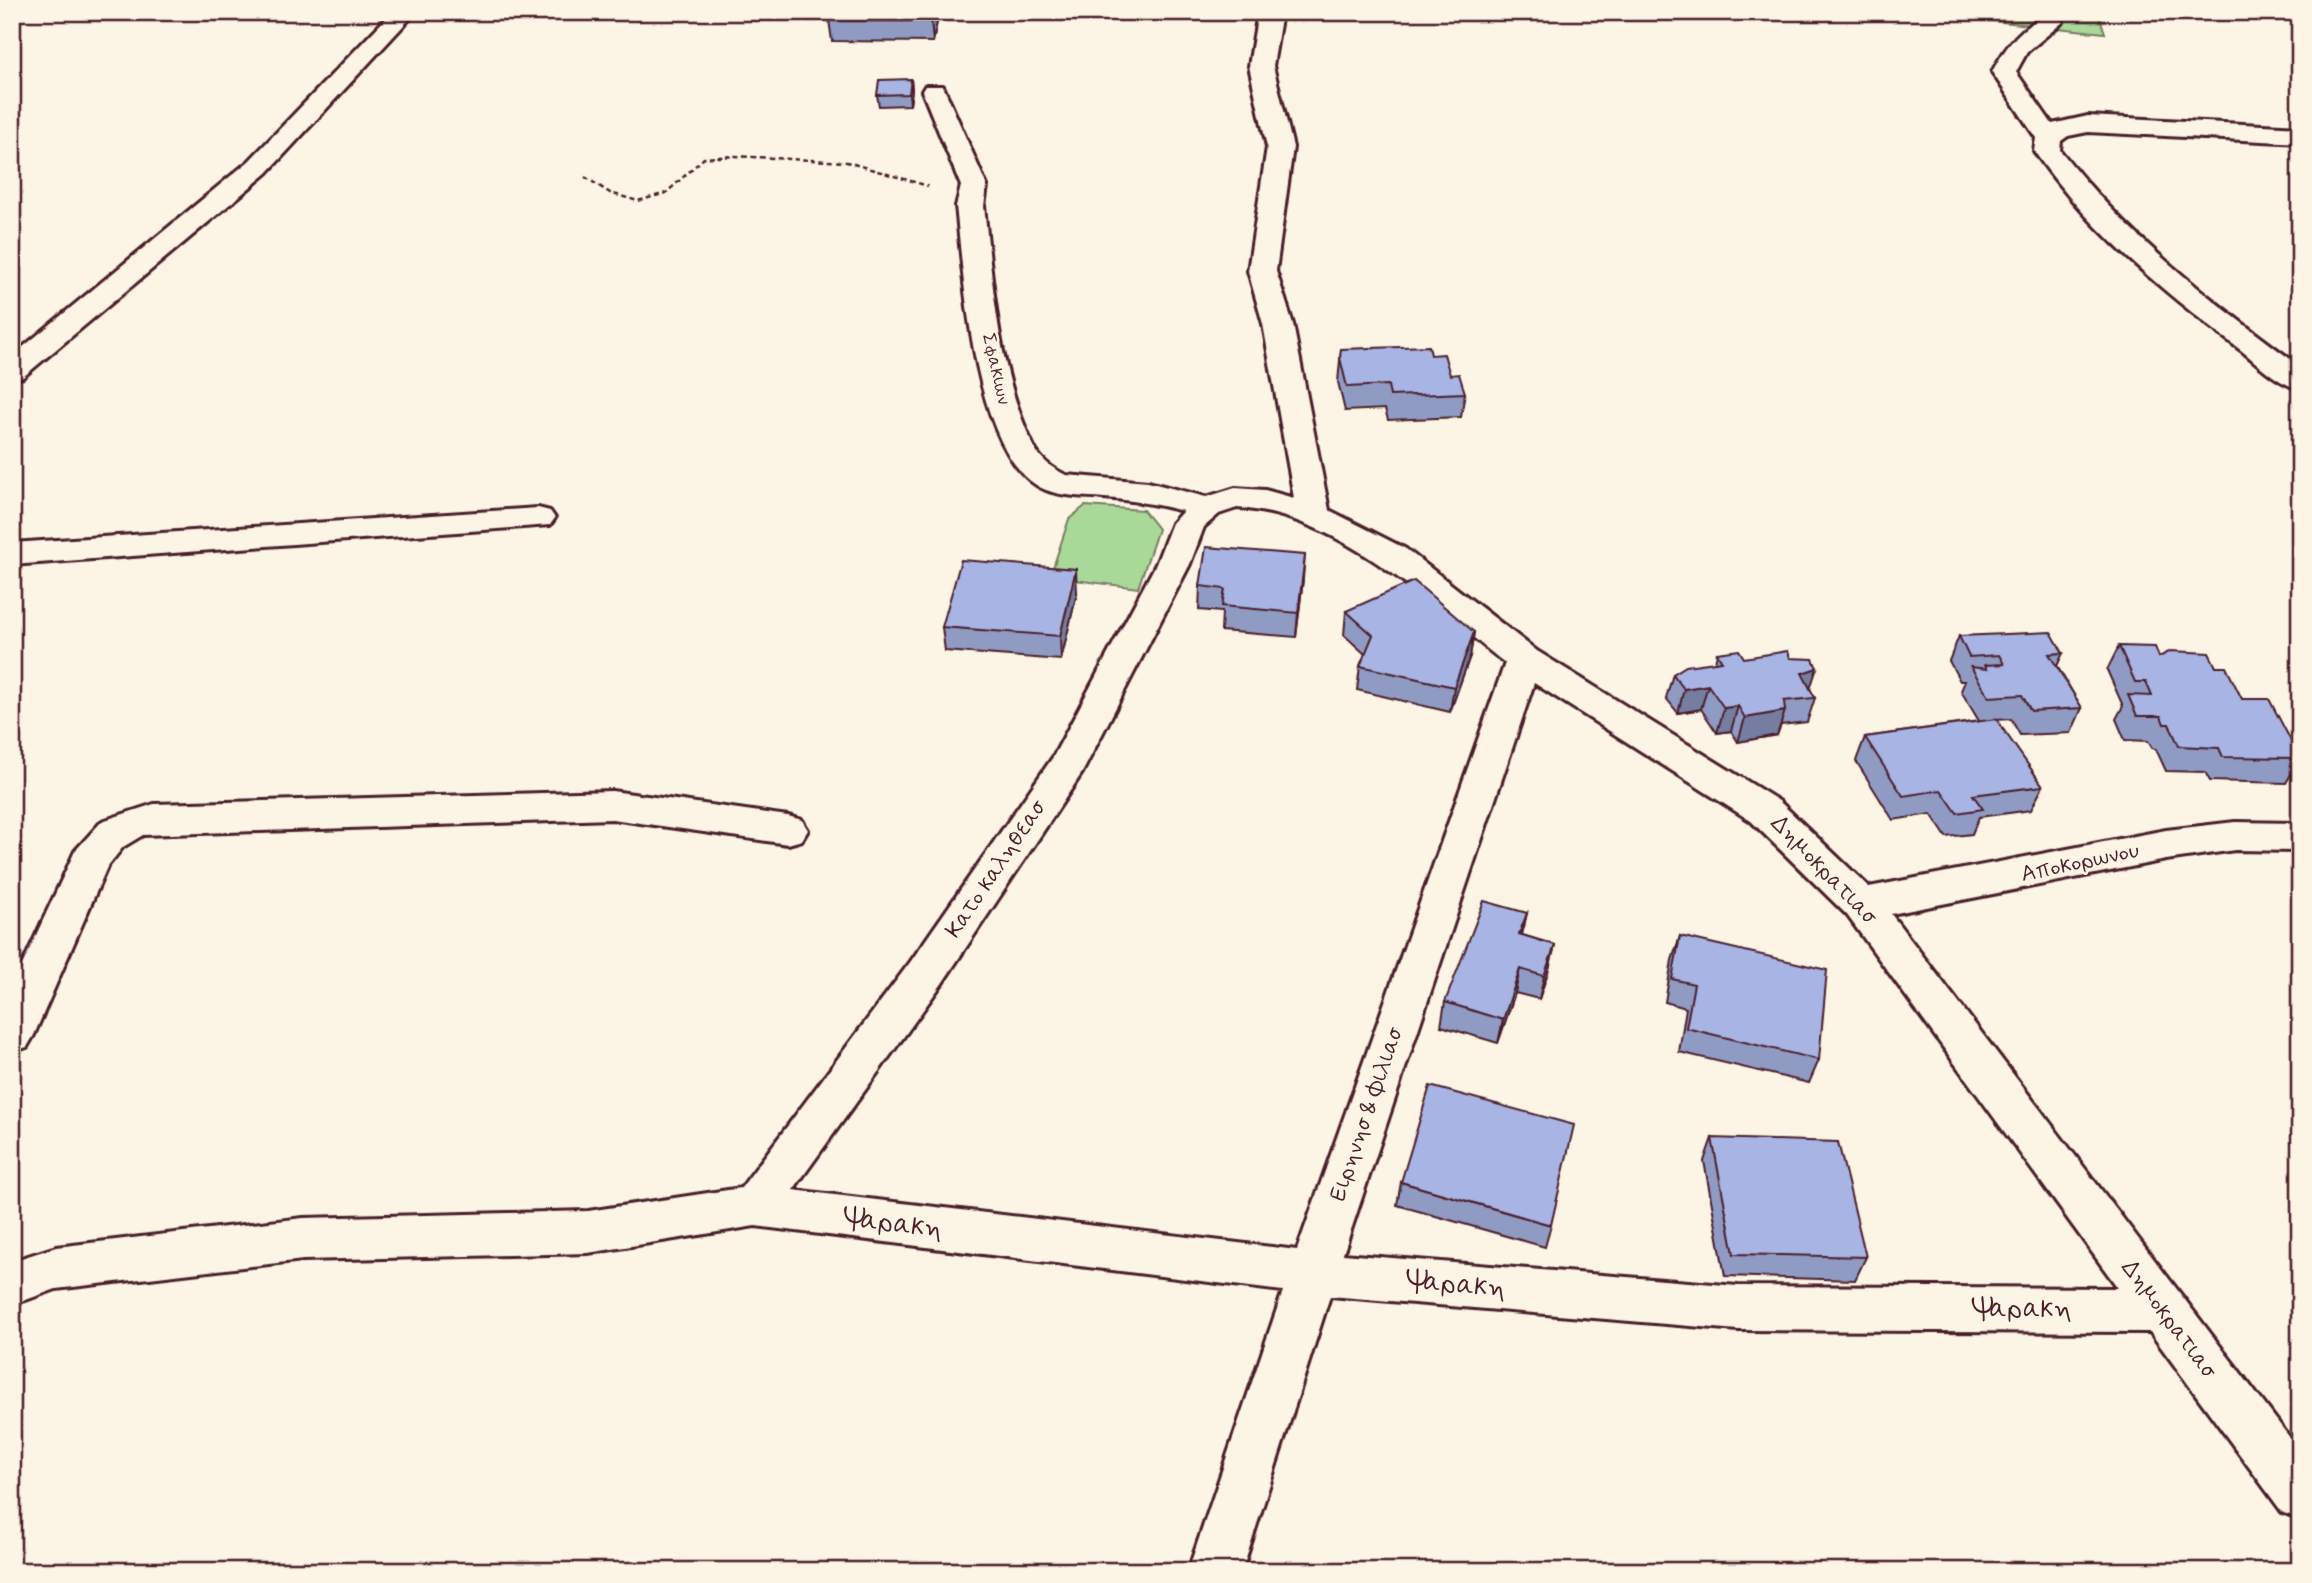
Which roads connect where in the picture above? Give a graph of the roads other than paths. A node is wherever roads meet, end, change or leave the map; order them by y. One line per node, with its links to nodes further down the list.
1 (405, 12): 7 (street)
2 (1270, 12): 10 (street)
3 (2051, 22): 6 (street)
4 (934, 92): 9 (street, Σφακιων)
5 (2300, 135): 6 (street)
6 (2049, 138): 8 (street)
7 (12, 371)
8 (2300, 380)
9 (1204, 510): 10 (street, Δημοκρατιασ); 18 (street, Κατο καληθεασ)
10 (1312, 515): 13 (street, Δημοκρατιασ)
11 (538, 518): 12 (street)
12 (12, 554)
13 (1524, 660): 16 (street, Δημοκρατιασ); 19 (street, Ειρηνησ & Φιλιασ)
14 (788, 830): 17 (street)
15 (2300, 837): 16 (street, Αποκορωνου)
16 (1861, 904): 21 (street, Δημοκρατιασ)
17 (12, 1034)
18 (755, 1206): 19 (street, Ψαρακη); 20 (street, Ψαρακη)
19 (1313, 1273): 21 (street, Ψαρακη); 23 (street, Ειρηνησ & Φιλιασ)
20 (12, 1283)
21 (2161, 1310): 22 (street, Δημοκρατιασ)
22 (2300, 1494)
23 (1214, 1571)

